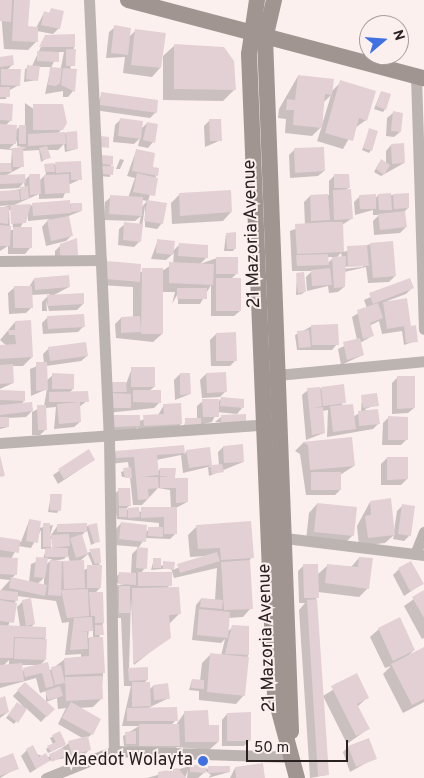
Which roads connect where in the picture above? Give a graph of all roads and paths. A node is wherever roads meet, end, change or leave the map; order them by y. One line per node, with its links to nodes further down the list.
1 (89, 0): 8 (street)
2 (128, 0): 5 (main road)
3 (257, 0): 5 (main road, 21 Mazoria Avenue)
4 (274, 0): 6 (main road, 21 Mazoria Avenue)
5 (249, 34): 6 (main road); 13 (main road, 21 Mazoria Avenue)
6 (265, 38): 7 (main road); 12 (main road, 21 Mazoria Avenue)
7 (420, 77): 10 (street)
8 (101, 260): 9 (street); 14 (street)
9 (0, 261)
10 (424, 329)
11 (424, 361): 12 (street)
12 (277, 375): 13 (main road, 21 Mazoria Avenue)
13 (271, 424): 14 (street); 17 (main road, 21 Mazoria Avenue); 20 (main road, 21 Mazoria Avenue)
14 (109, 438): 15 (street); 19 (street)
15 (0, 443)
16 (424, 532): 18 (street)
17 (285, 538): 18 (street); 20 (main road, 21 Mazoria Avenue)
18 (420, 554)
19 (114, 751): 20 (street); 21 (street)
20 (292, 757): 22 (main road)
21 (46, 778)
22 (297, 778)

